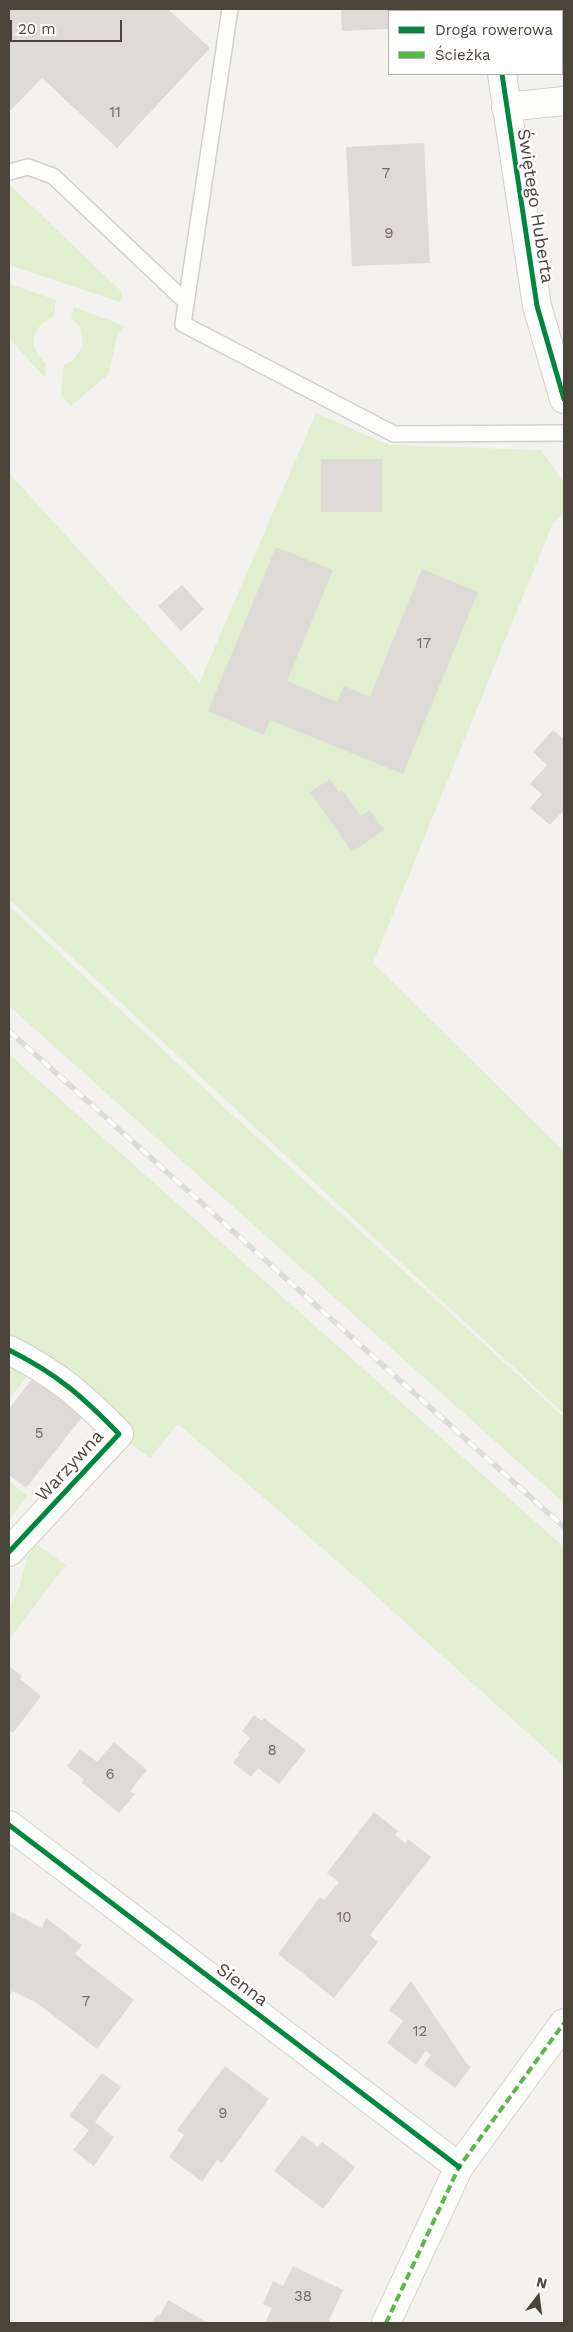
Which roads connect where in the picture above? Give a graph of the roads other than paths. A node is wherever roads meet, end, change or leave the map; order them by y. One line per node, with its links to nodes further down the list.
1 (230, 9): 6 (lane)
2 (502, 75): 4 (street, Świętego Huberta)
3 (564, 101): 4 (street)
4 (506, 107): 7 (street, Świętego Huberta)
5 (9, 172): 6 (lane)
6 (186, 302): 8 (lane)
7 (564, 399)
8 (564, 433)
9 (9, 1350): 10 (street, Warzywna)
10 (9, 1552)
11 (9, 1825): 13 (street, Sienna)
12 (564, 2023): 13 (street)
13 (458, 2167): 14 (street)
14 (386, 2323)

